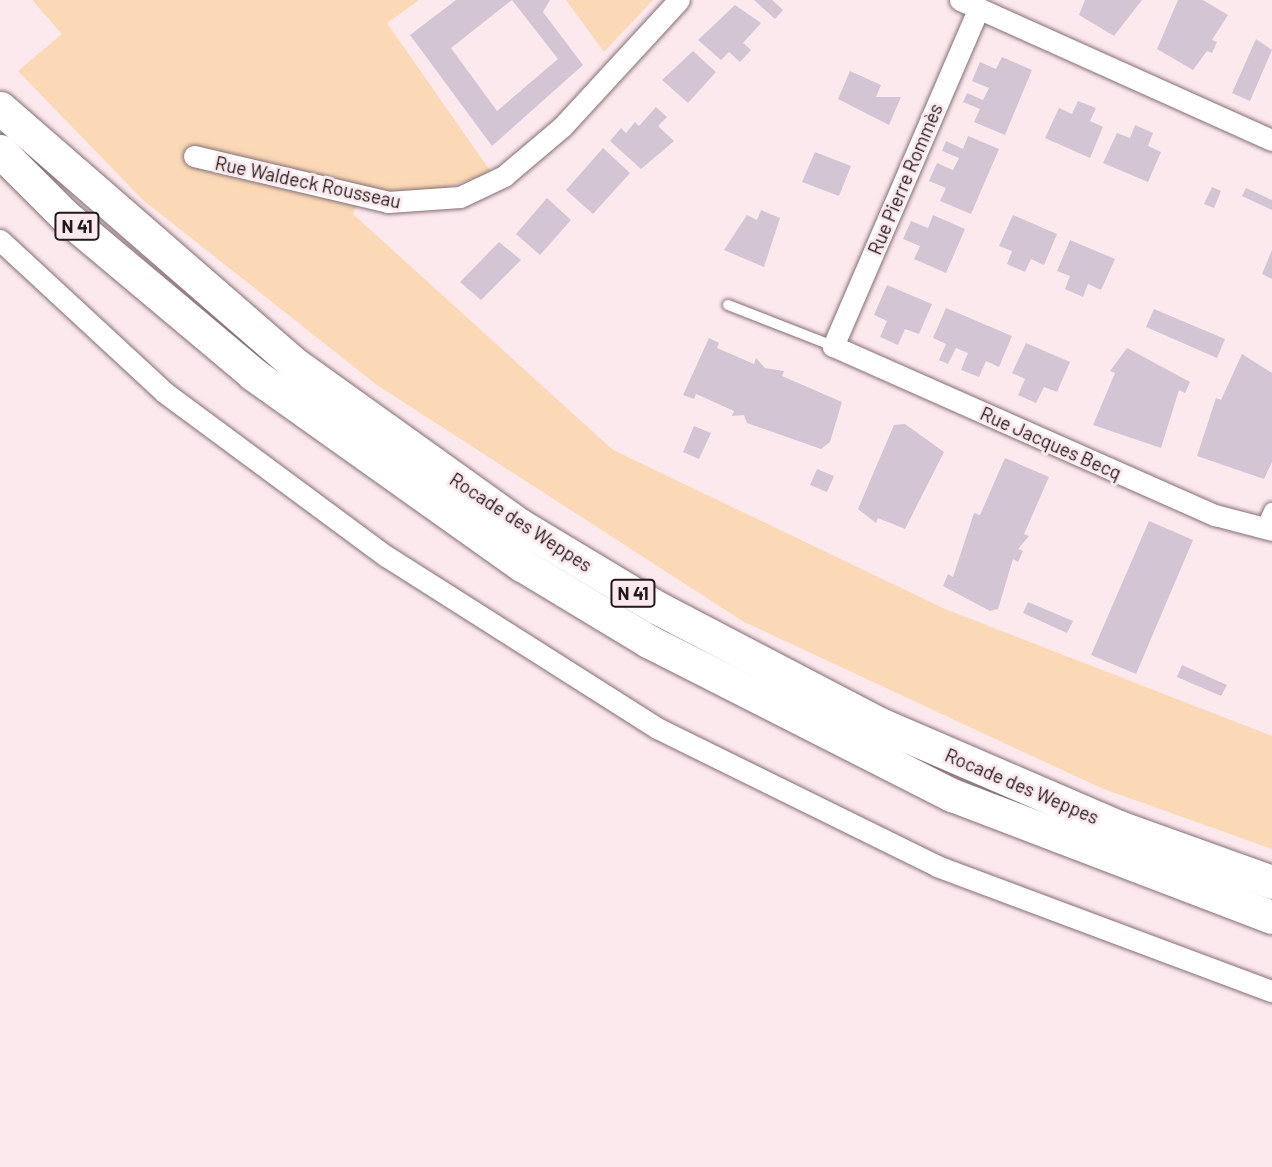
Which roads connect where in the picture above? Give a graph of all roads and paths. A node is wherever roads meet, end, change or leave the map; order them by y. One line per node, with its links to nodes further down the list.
1 (679, 0): 6 (street, Rue Waldeck Rousseau)
2 (968, 6): 4 (street, Rue Pierre Rommès); 9 (street, Rue Pierre Rommès)
3 (0, 108): 11 (highway, Rocade des Weppes / N 41)
4 (1272, 140)
5 (0, 151): 12 (highway, Rocade des Weppes / N 41)
6 (194, 156)
7 (0, 240): 13 (street)
8 (728, 305): 9 (lane)
9 (833, 346): 10 (street, Rue Jacques Becq)
10 (1269, 523)
11 (1272, 882)
12 (1272, 917)
13 (1272, 991)

